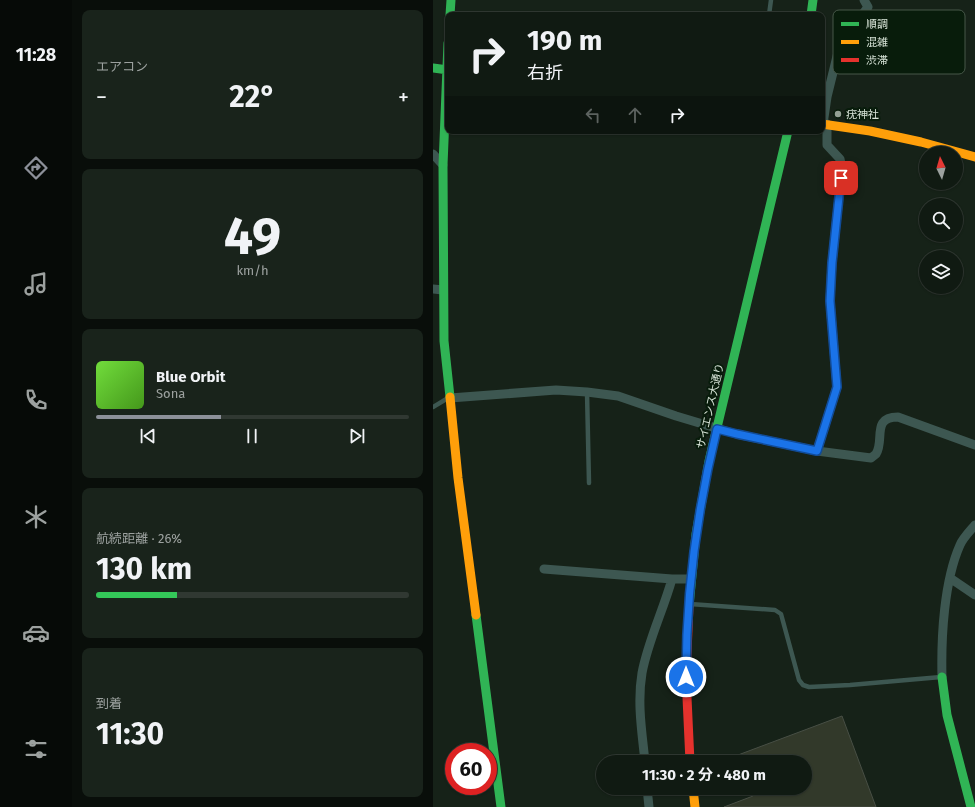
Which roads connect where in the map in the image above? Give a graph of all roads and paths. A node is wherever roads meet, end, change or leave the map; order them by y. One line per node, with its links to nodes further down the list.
1 (451, 0): 6 (street)
2 (771, 0): 7 (lane)
3 (813, 0): 8 (street)
4 (864, 0): 5 (street)
5 (866, 10)
6 (450, 12)
7 (769, 12)
8 (811, 12)
9 (433, 68): 10 (street)
10 (445, 69)
11 (833, 74): 12 (street)
12 (825, 115)
13 (445, 117): 19 (street)
14 (825, 124): 18 (street)
15 (825, 131): 27 (street)
16 (786, 134): 25 (street, サイエンス大通り)
17 (433, 154): 19 (street)
18 (975, 157)
19 (443, 165): 21 (street)
20 (433, 290): 21 (street)
21 (443, 290): 23 (street)
22 (587, 392): 23 (street); 25 (street); 28 (lane)
23 (450, 398): 24 (lane); 41 (street)
24 (433, 407)
25 (717, 429): 27 (street); 33 (street, サイエンス大通り)
26 (975, 445): 27 (street)
27 (817, 451)
28 (589, 483)
29 (975, 525): 31 (street)
30 (544, 569): 32 (street)
31 (950, 578): 34 (street); 36 (street)
32 (672, 579): 33 (street); 37 (street)
33 (690, 579): 35 (street, サイエンス大通り)
34 (975, 596)
35 (688, 604): 36 (lane); 38 (street, サイエンス大通り)
36 (942, 677): 44 (street)
37 (644, 755)
38 (690, 755)
39 (648, 795): 42 (street)
40 (694, 795): 43 (street)
41 (501, 807)
42 (649, 807)
43 (695, 807)
44 (971, 807)

